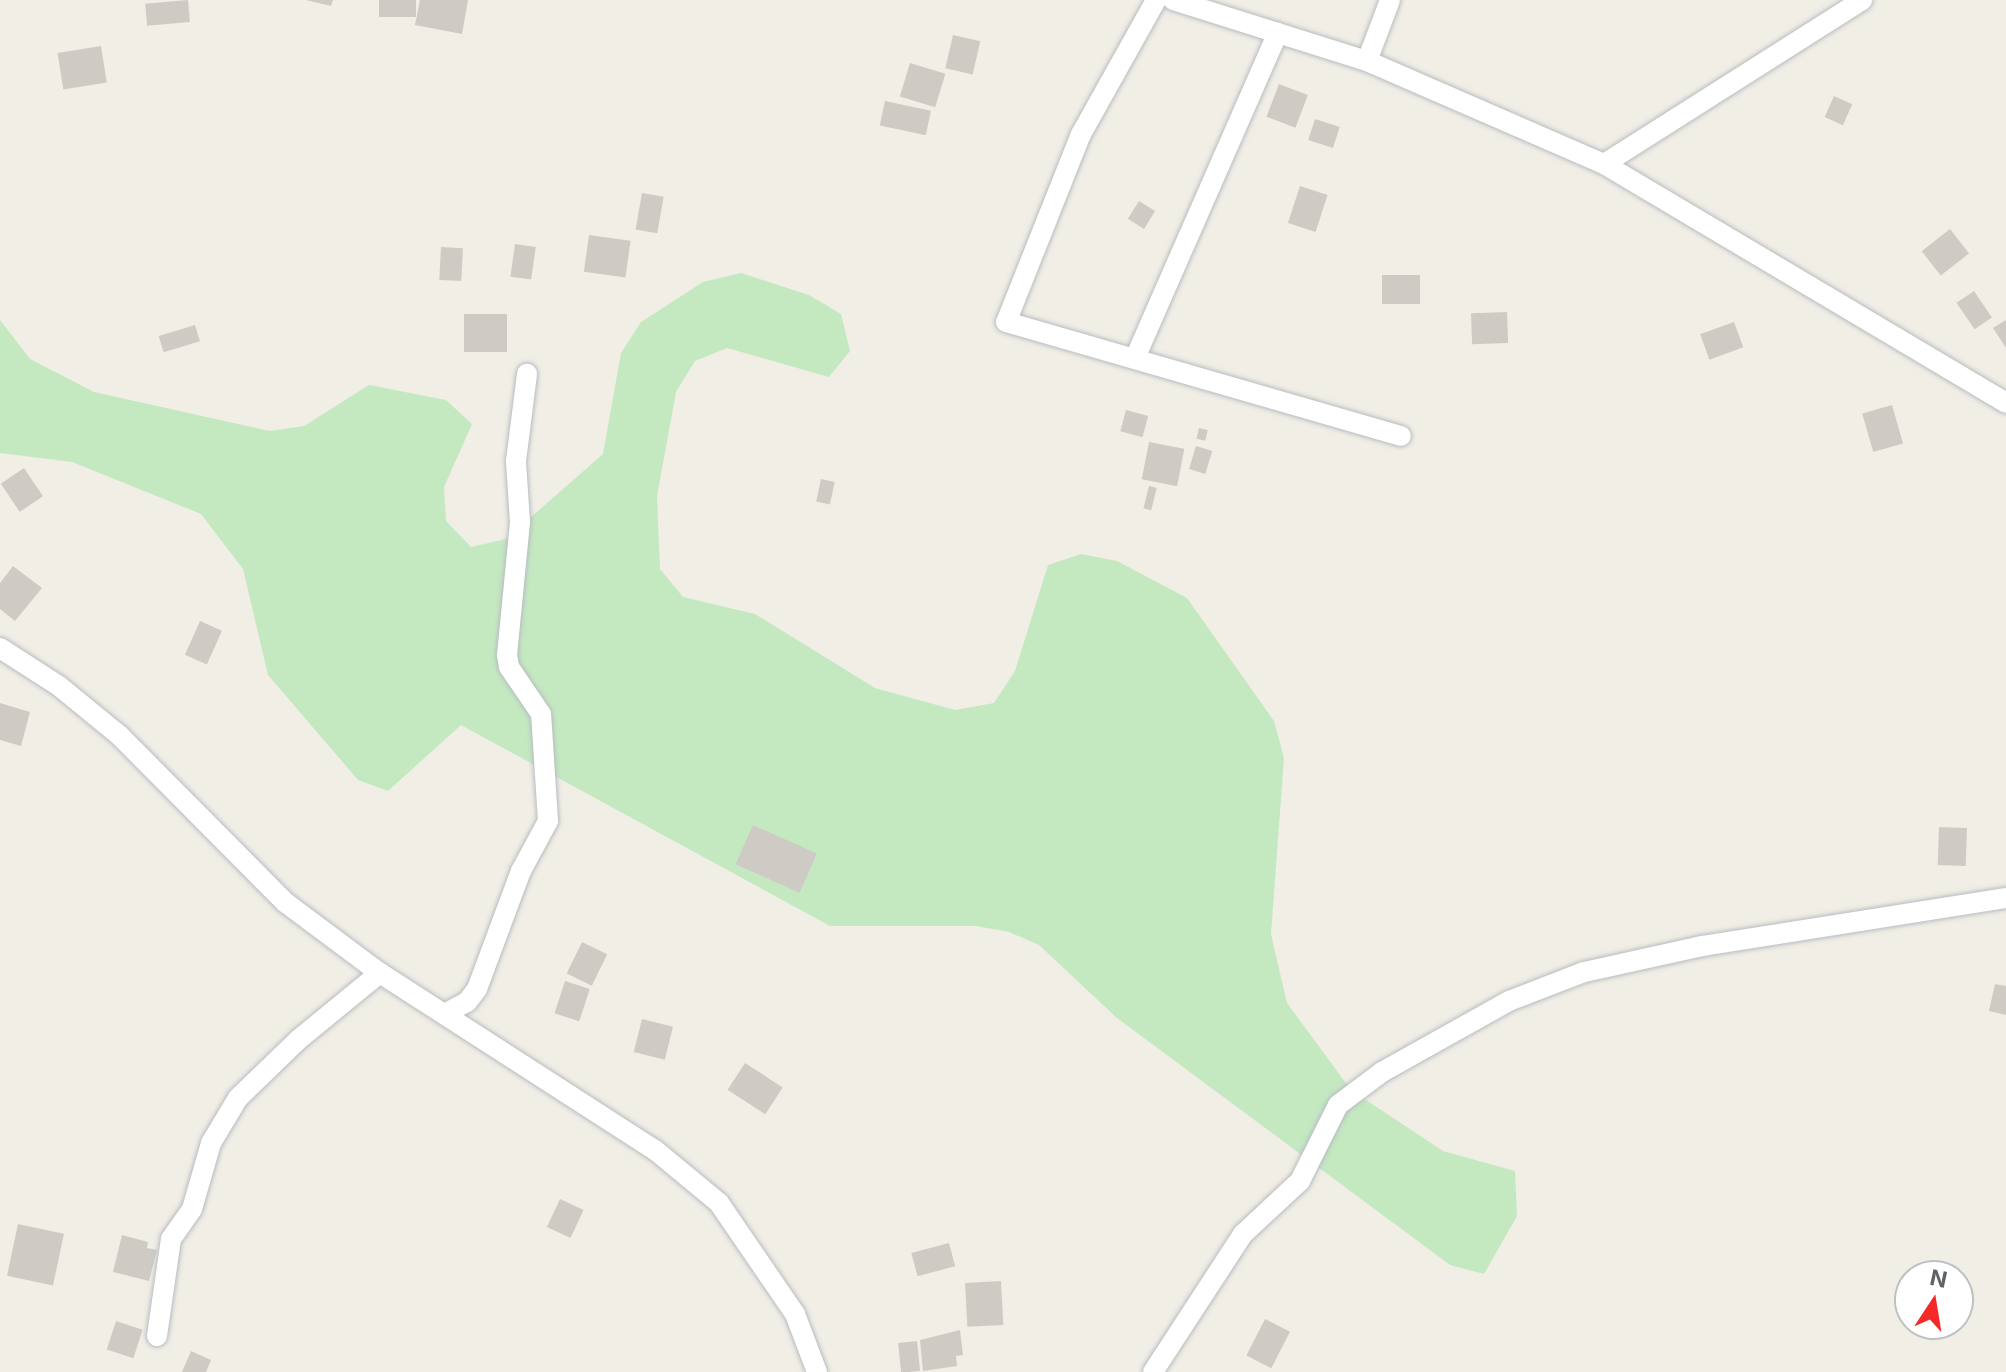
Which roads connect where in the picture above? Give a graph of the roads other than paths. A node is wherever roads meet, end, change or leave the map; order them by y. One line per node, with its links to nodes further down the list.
1 (1156, 0): 8 (street)
2 (1173, 0): 5 (street)
3 (1390, 0): 6 (street)
4 (1862, 0): 7 (street)
5 (1278, 33): 6 (street); 8 (street)
6 (1367, 61): 7 (street)
7 (1604, 164): 10 (street)
8 (1135, 358): 11 (street)
9 (527, 374): 15 (street)
10 (2006, 403)
11 (1401, 436)
12 (0, 648): 14 (street)
13 (2006, 898): 18 (street)
14 (380, 973): 15 (street); 16 (street)
15 (448, 1012): 17 (street)
16 (157, 1336)
17 (817, 1372)
18 (1153, 1372)

